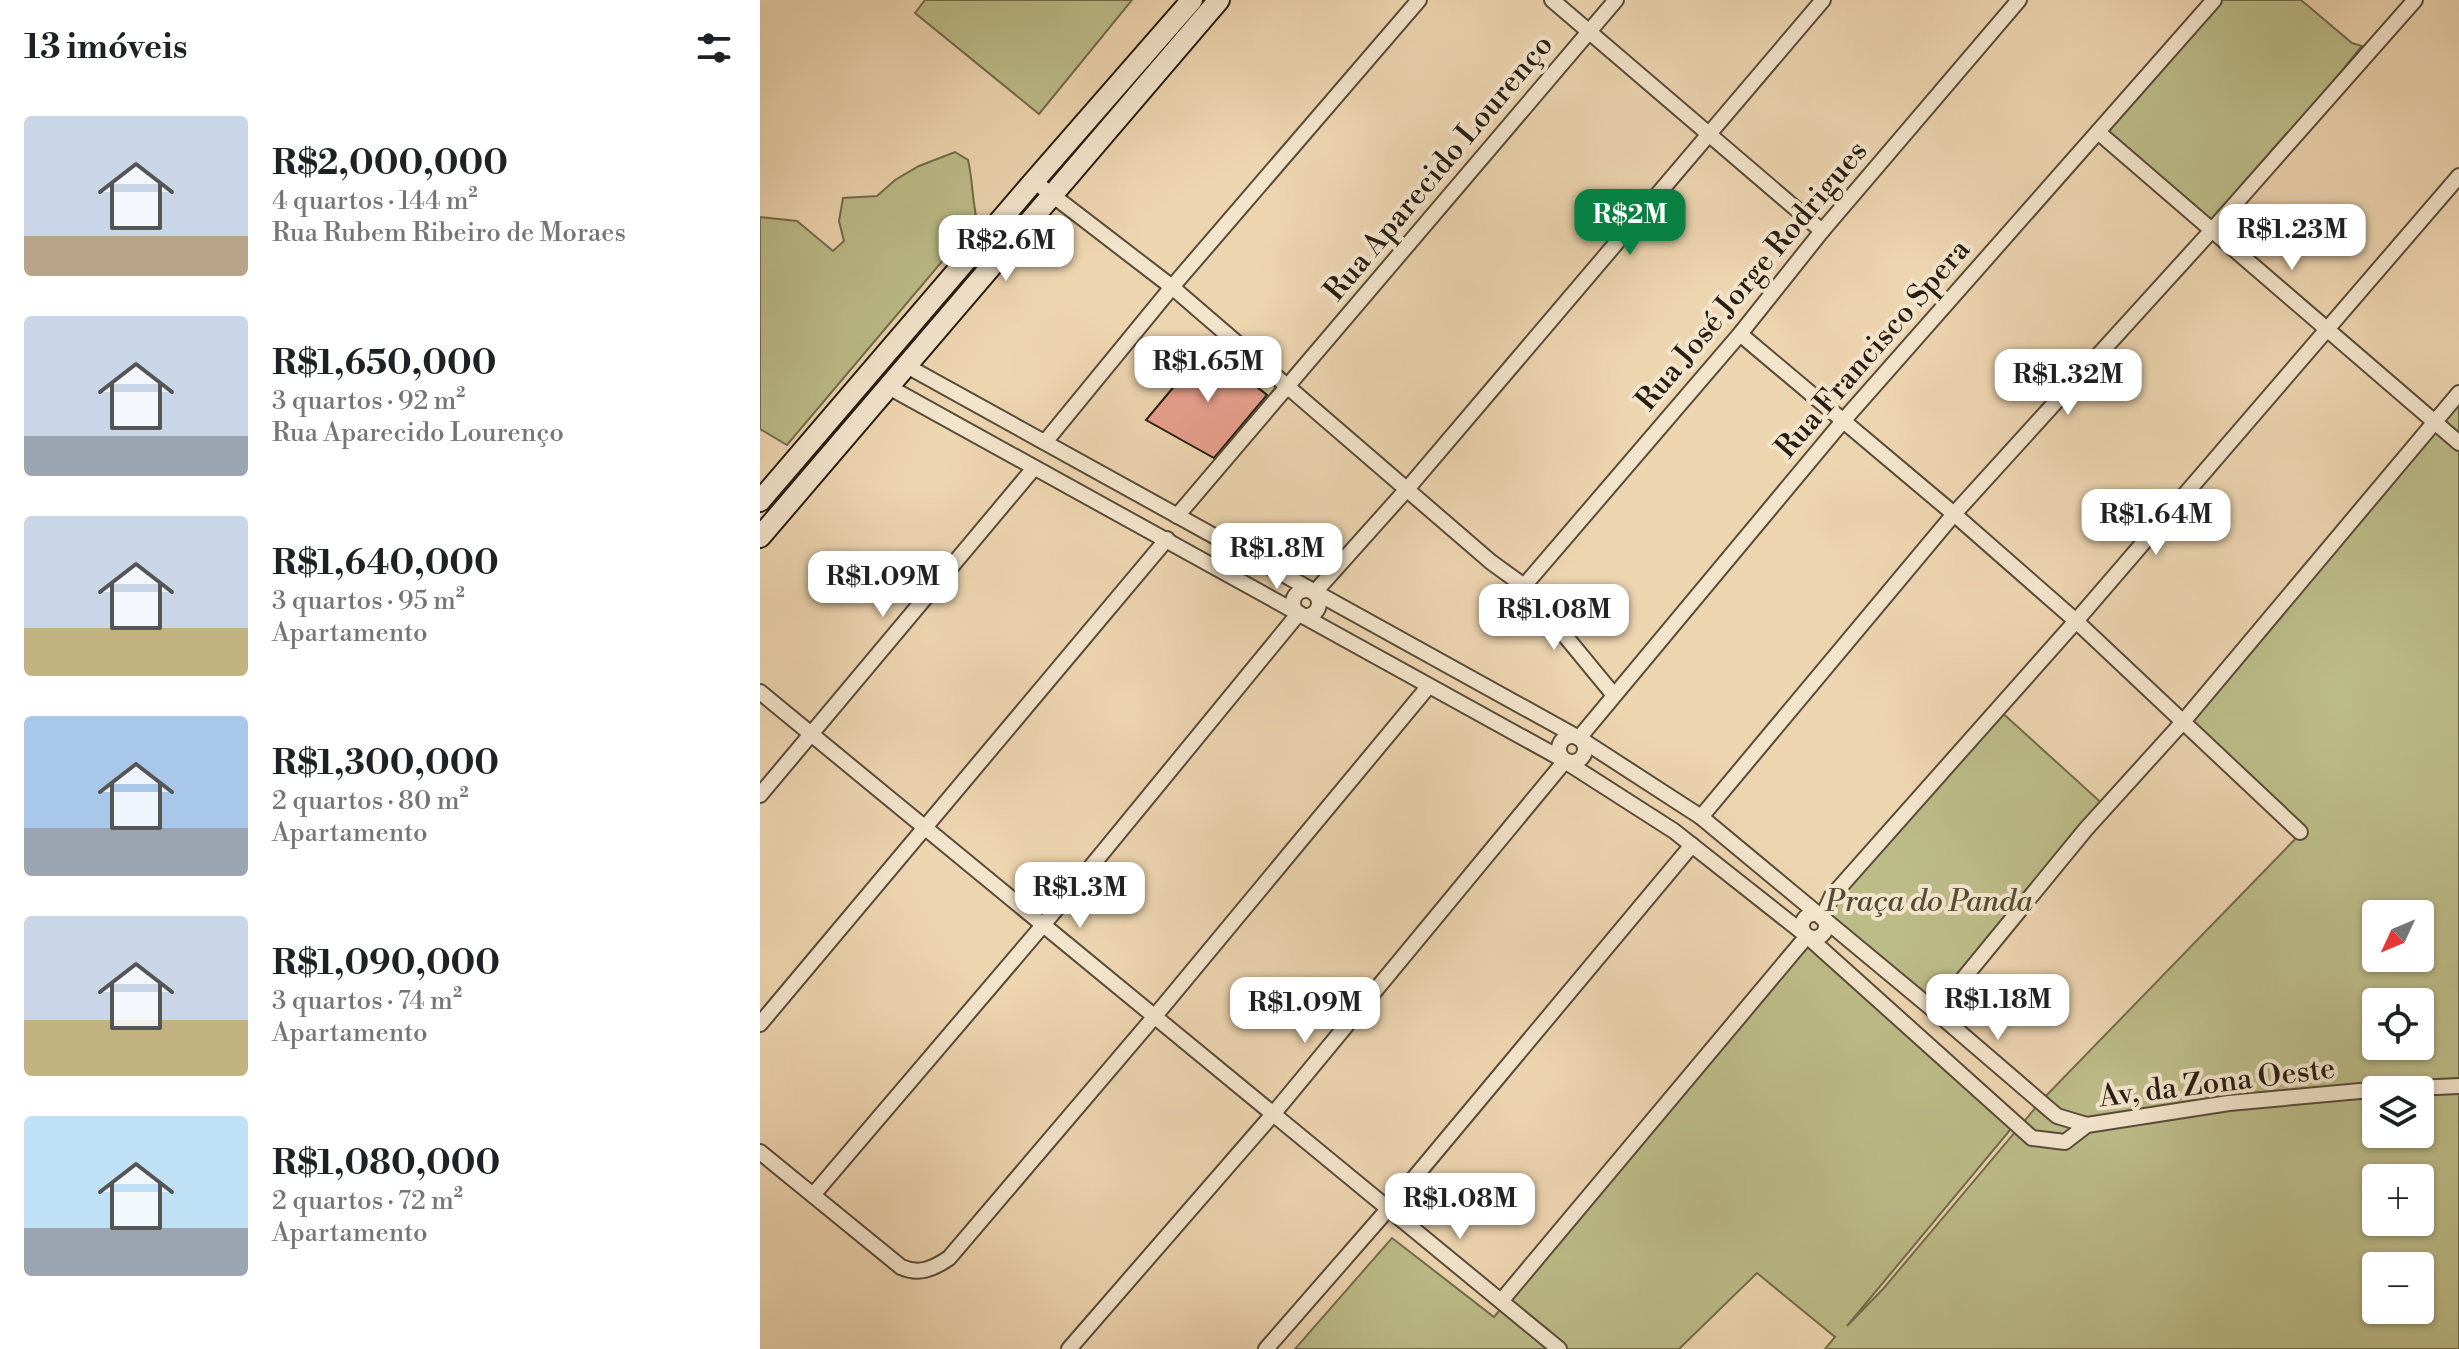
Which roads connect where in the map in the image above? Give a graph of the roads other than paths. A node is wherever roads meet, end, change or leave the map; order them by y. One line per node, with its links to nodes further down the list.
1 (1192, 0): 14 (main road)
2 (1219, 0): 15 (main road)
3 (1419, 0): 18 (street)
4 (1552, 0): 10 (street)
5 (1616, 0): 10 (street, Rua Aparecido Lourenço)
6 (1823, 0): 12 (street)
7 (2019, 0): 17 (street, Rua José Jorge Rodrigues)
8 (2214, 0): 11 (street, Rua Francisco Spera)
9 (2415, 0): 16 (street)
10 (1589, 31): 12 (street); 23 (street, Rua Aparecido Lourenço)
11 (2098, 132): 16 (street); 26 (street, Rua Francisco Spera)
12 (1709, 134): 17 (street); 31 (street)
13 (2459, 176): 19 (street)
14 (1034, 181): 15 (street); 21 (main road)
15 (1052, 196): 18 (street); 22 (main road)
16 (2213, 229): 19 (street); 33 (street)
17 (1822, 231): 20 (street, Rua José Jorge Rodrigues)
18 (1172, 287): 23 (street); 28 (street)
19 (2329, 329): 27 (street); 40 (street)
20 (1740, 334): 26 (street); 37 (street, Rua José Jorge Rodrigues)
21 (899, 338): 22 (main road); 32 (main road)
22 (911, 359): 24 (main road); 28 (street, Av, da Zona Oeste)
23 (1288, 385): 31 (street); 34 (street, Rua Aparecido Lourenço)
24 (887, 386): 30 (street); 35 (main road)
25 (2459, 393): 27 (street)
26 (1843, 421): 33 (street); 43 (street, Rua Francisco Spera)
27 (2433, 421): 29 (street); 44 (street)
28 (1045, 442): 34 (street, Av, da Zona Oeste)
29 (2459, 443)
30 (1034, 468): 36 (street); 45 (street)
31 (1408, 488): 37 (street); 38 (street)
32 (760, 501)
33 (1954, 514): 40 (street); 49 (street)
34 (1177, 516): 38 (street, Av, da Zona Oeste)
35 (760, 537)
36 (1167, 539): 39 (street); 50 (street)
37 (1524, 586): 43 (street)
38 (1314, 593): 39 (street); 46 (street, Av, da Zona Oeste)
39 (1299, 613): 41 (street); 54 (street)
40 (2076, 621): 44 (street); 53 (street)
41 (1428, 687): 47 (street); 57 (street)
42 (760, 692): 45 (street)
43 (1613, 694): 46 (street, Rua Francisco Spera)
44 (2182, 723): 51 (street); 56 (street)
45 (812, 734): 48 (street); 50 (street)
46 (1579, 738): 47 (street, Rua Francisco Spera); 49 (street, Av, da Zona Oeste)
47 (1565, 761): 52 (street); 60 (street)
48 (760, 795)
49 (1701, 817): 53 (street, Av, da Zona Oeste)
50 (926, 828): 54 (street); 58 (street)
51 (2300, 832)
52 (1692, 845): 55 (street); 64 (street)
53 (1822, 918): 55 (street); 56 (street, Av, da Zona Oeste)
54 (1044, 924): 57 (street); 63 (street)
55 (1807, 936): 61 (street); 65 (street)
56 (1936, 1012): 61 (street, Av, da Zona Oeste)
57 (1155, 1016): 60 (street); 63 (street)
58 (760, 1024)
59 (2459, 1086): 61 (street, Av, da Zona Oeste)
60 (1274, 1113): 64 (street); 66 (street)
61 (2087, 1125)
62 (760, 1152): 63 (street)
63 (813, 1195)
64 (1389, 1208): 65 (street); 67 (street)
65 (1502, 1300): 68 (street)
66 (1069, 1349)
67 (1266, 1349)
68 (1559, 1349)

